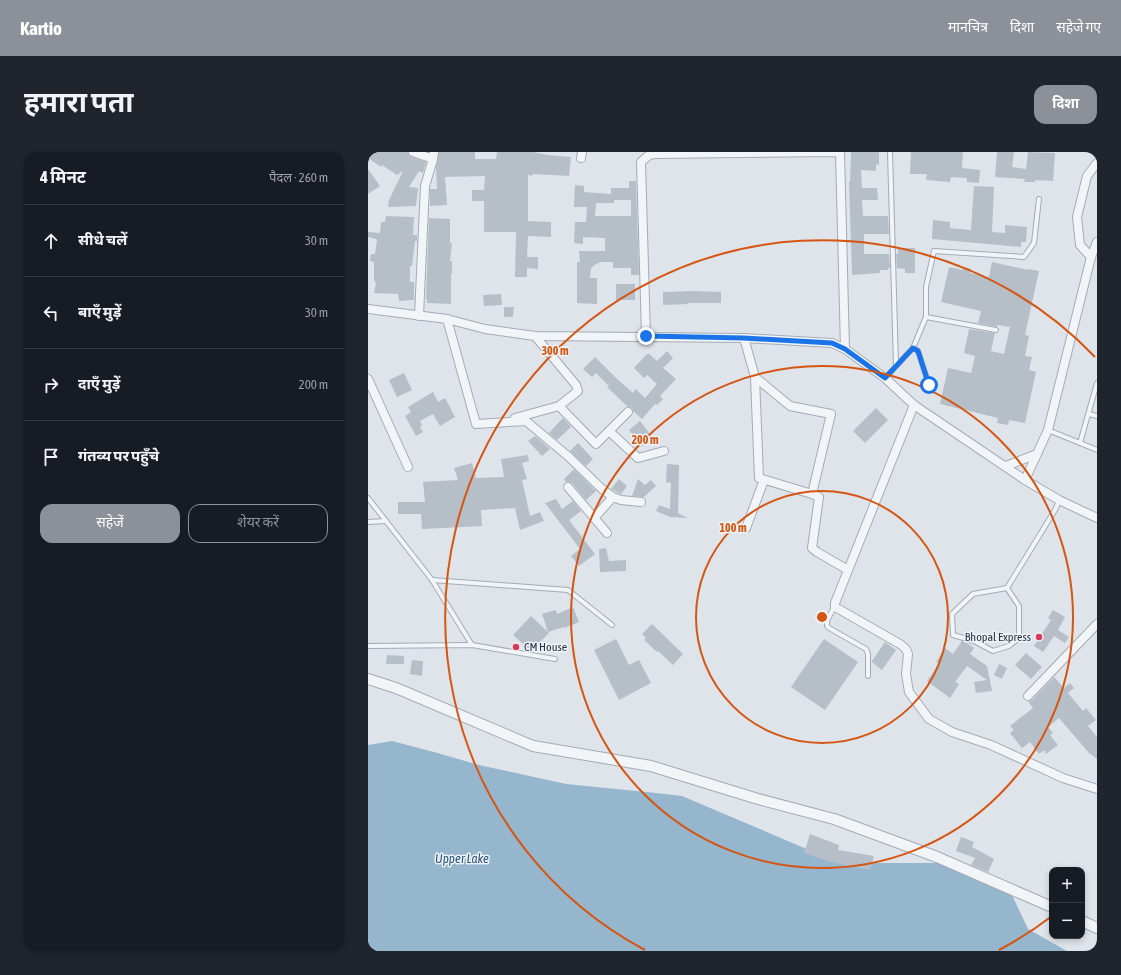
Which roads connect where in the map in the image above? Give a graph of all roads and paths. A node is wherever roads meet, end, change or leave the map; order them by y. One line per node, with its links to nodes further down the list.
1 (413, 152): 3 (street)
2 (890, 152): 18 (lane)
3 (433, 156): 9 (street)
4 (1097, 163): 7 (street)
5 (1040, 199): 10 (lane)
6 (1097, 242): 7 (street)
7 (1091, 257): 31 (street)
8 (368, 310): 9 (street)
9 (419, 316): 11 (street)
10 (926, 317): 12 (lane); 16 (lane)
11 (447, 318): 13 (street); 29 (street)
12 (996, 330)
13 (535, 336): 14 (street); 25 (street)
14 (646, 336): 15 (street); 17 (street)
15 (744, 338): 17 (street); 19 (street)
16 (913, 348): 18 (lane); 23 (lane)
17 (845, 349): 20 (street)
18 (896, 365): 20 (lane)
19 (756, 377): 38 (street); 41 (street)
20 (885, 378): 24 (street)
21 (368, 379): 37 (street)
22 (1097, 383): 27 (lane)
23 (929, 385)
24 (914, 405): 36 (street); 52 (street)
25 (559, 406): 29 (street); 30 (street)
26 (628, 412): 30 (street)
27 (1089, 414): 28 (lane); 32 (lane)
28 (1097, 416)
29 (501, 422): 42 (street)
30 (609, 430): 34 (street)
31 (1048, 430): 32 (lane); 35 (street)
32 (1080, 442): 33 (lane)
33 (1097, 450)
34 (664, 451)
35 (1037, 454): 36 (street); 39 (street)
36 (1006, 466): 39 (street)
37 (408, 467)
38 (764, 480): 41 (street); 50 (street)
39 (1025, 480): 44 (street)
40 (568, 487): 46 (street)
41 (812, 494): 52 (street)
42 (613, 497): 45 (street); 46 (street)
43 (368, 498): 48 (lane)
44 (1059, 500): 47 (street); 54 (lane)
45 (641, 502)
46 (594, 518): 51 (street)
47 (1097, 518)
48 (386, 521): 49 (lane); 53 (lane)
49 (368, 522)
50 (746, 528)
51 (608, 533)
52 (848, 570): 55 (street)
53 (432, 580): 57 (lane); 58 (lane)
54 (1007, 588): 54 (lane)
55 (835, 604): 61 (lane); 64 (street)
56 (1097, 624): 63 (street)
57 (612, 625)
58 (472, 645): 59 (lane); 60 (lane)
59 (368, 646)
60 (555, 659)
61 (868, 676)
62 (368, 679): 65 (street)
63 (1028, 696)
64 (1097, 790)
65 (1049, 906)
66 (1085, 922): 67 (street)
67 (1097, 928)

